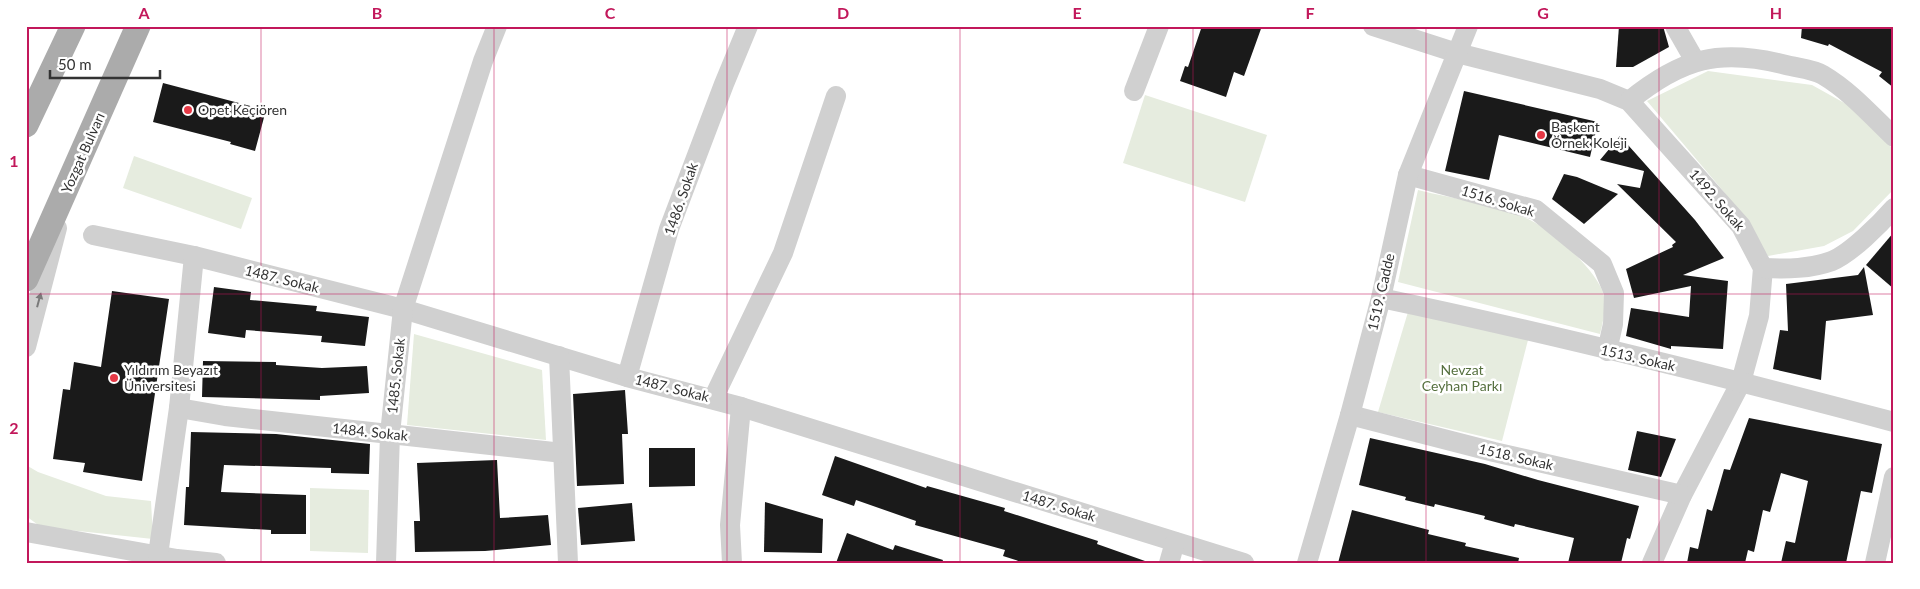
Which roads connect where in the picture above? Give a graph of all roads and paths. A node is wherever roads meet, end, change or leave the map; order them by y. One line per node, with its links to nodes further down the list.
1 (73, 26): 14 (main road)
2 (138, 26): 17 (main road, Yozgat Bulvarı)
3 (497, 26): 24 (street, 1485. Sokak)
4 (748, 26): 28 (street, 1486. Sokak)
5 (1159, 26): 11 (street)
6 (1373, 26): 9 (street, 1492. Sokak)
7 (1468, 26): 9 (street, 1519. Cadde)
8 (1675, 26): 10 (street)
9 (1457, 52): 13 (street, 1492. Sokak); 16 (street, 1519. Cadde)
10 (1695, 61): 13 (street); 15 (street)
11 (1134, 91)
12 (836, 96): 30 (street)
13 (1628, 101): 21 (street, 1492. Sokak)
14 (26, 125)
15 (1894, 137)
16 (1408, 175): 23 (street, 1519. Cadde); 26 (street, 1516. Sokak)
17 (70, 180): 22 (main road, Yozgat Bulvarı); 25 (street, one-way to 17)
18 (1894, 208): 21 (street)
19 (93, 235): 20 (street, 1487. Sokak)
20 (194, 256): 24 (street, 1487. Sokak); 32 (street)
21 (1764, 268): 29 (street)
22 (26, 279)
23 (1381, 298): 26 (street, 1513. Sokak); 33 (street, 1519. Cadde)
24 (403, 309): 27 (street, 1487. Sokak); 35 (street, 1485. Sokak)
25 (26, 347)
26 (1607, 351): 29 (street, 1513. Sokak)
27 (559, 356): 28 (street, 1487. Sokak); 36 (street)
28 (627, 377): 30 (street, 1487. Sokak)
29 (1741, 382): 34 (street, 1513. Sokak); 38 (street)
30 (714, 399): 31 (street, 1487. Sokak)
31 (741, 407): 40 (street, 1487. Sokak); 45 (street)
32 (179, 408): 35 (street, 1484. Sokak); 41 (street)
33 (1350, 415): 38 (street, 1518. Sokak); 48 (street, 1519. Cadde)
34 (1894, 422)
35 (390, 434): 36 (street, 1484. Sokak); 43 (street, 1485. Sokak)
36 (563, 452): 44 (street)
37 (1894, 477): 50 (street)
38 (1682, 495): 49 (street)
39 (26, 532): 41 (street)
40 (1175, 542): 46 (street); 47 (street, 1487. Sokak)
41 (171, 559): 42 (street)
42 (216, 563)
43 (386, 563)
44 (568, 563)
45 (732, 563)
46 (1169, 563)
47 (1244, 563)
48 (1307, 563)
49 (1652, 563)
50 (1875, 563)

